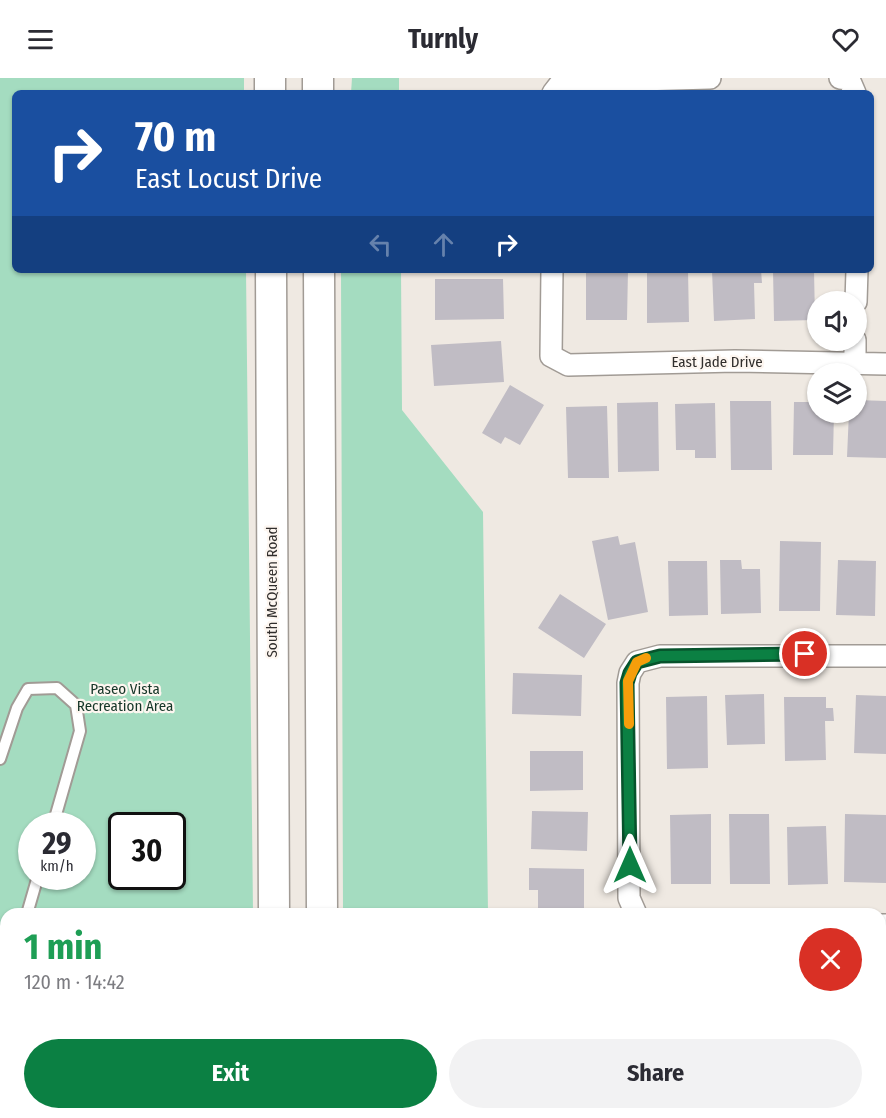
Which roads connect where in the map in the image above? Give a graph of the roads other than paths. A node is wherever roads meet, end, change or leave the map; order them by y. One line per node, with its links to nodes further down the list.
1 (690, 78): 2 (street); 3 (street)
2 (710, 78)
3 (554, 90)
4 (271, 273): 18 (main road, South McQueen Road)
5 (319, 273): 19 (main road)
6 (552, 273): 10 (street, East Jade Drive)
7 (857, 273): 8 (street)
8 (856, 291)
9 (855, 351): 10 (street)
10 (855, 363)
11 (867, 363): 12 (street, East Jade Drive)
12 (886, 364)
13 (886, 656): 20 (street)
14 (0, 759): 15 (lane)
15 (57, 812)
16 (34, 890): 17 (lane)
17 (29, 908)
18 (274, 908)
19 (322, 908)
20 (633, 908)

